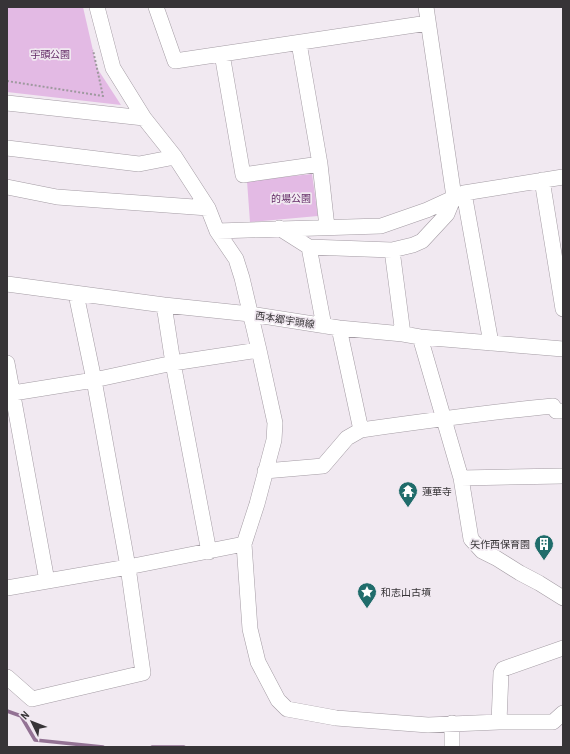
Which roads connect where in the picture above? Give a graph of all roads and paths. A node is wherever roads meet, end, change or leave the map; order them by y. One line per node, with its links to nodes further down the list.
1 (97, 7): 10 (street)
2 (156, 7): 7 (street)
3 (426, 7): 4 (street)
4 (428, 23): 5 (street); 17 (street)
5 (299, 43): 7 (street); 13 (street)
6 (92, 44): 8 (path)
7 (222, 54): 13 (street)
8 (7, 81)
9 (7, 103): 10 (street)
10 (144, 118): 12 (street)
11 (7, 148): 12 (street)
12 (175, 157): 18 (street)
13 (320, 164): 19 (street)
14 (563, 176): 15 (street)
15 (542, 180): 17 (street); 27 (street)
16 (7, 187): 18 (street)
17 (459, 195): 19 (street); 23 (street); 33 (street)
18 (208, 208): 21 (street)
19 (327, 227): 20 (street)
20 (279, 228): 21 (street); 22 (street)
21 (217, 231): 28 (street)
22 (309, 248): 23 (street); 29 (street)
23 (392, 250): 31 (street)
24 (7, 284): 25 (street, 西本郷宇頭線)
25 (76, 294): 26 (street, 西本郷宇頭線); 38 (street)
26 (164, 305): 28 (street, 西本郷宇頭線); 37 (street)
27 (563, 308)
28 (250, 314): 29 (street, 西本郷宇頭線); 35 (street)
29 (324, 326): 30 (street, 西本郷宇頭線)
30 (339, 328): 31 (street, 西本郷宇頭線); 42 (street)
31 (403, 334): 32 (street, 西本郷宇頭線)
32 (420, 337): 33 (street, 西本郷宇頭線); 41 (street)
33 (491, 343): 34 (street, 西本郷宇頭線)
34 (563, 349)
35 (259, 350): 37 (street); 43 (street)
36 (7, 363): 39 (street)
37 (173, 363): 38 (street); 47 (street)
38 (94, 380): 39 (street); 48 (street)
39 (10, 393): 49 (street)
40 (563, 411): 41 (street)
41 (443, 418): 42 (street); 45 (street)
42 (361, 430): 43 (street)
43 (265, 471): 46 (street)
44 (563, 476): 45 (street)
45 (461, 478): 51 (street)
46 (244, 544): 47 (street); 56 (street)
47 (209, 552): 48 (street)
48 (128, 567): 49 (street); 53 (street)
49 (47, 581): 50 (street)
50 (7, 588)
51 (563, 598)
52 (563, 648): 55 (street)
53 (7, 677)
54 (563, 713): 55 (street)
55 (499, 722): 56 (street)
56 (452, 723): 57 (street)
57 (452, 747)

